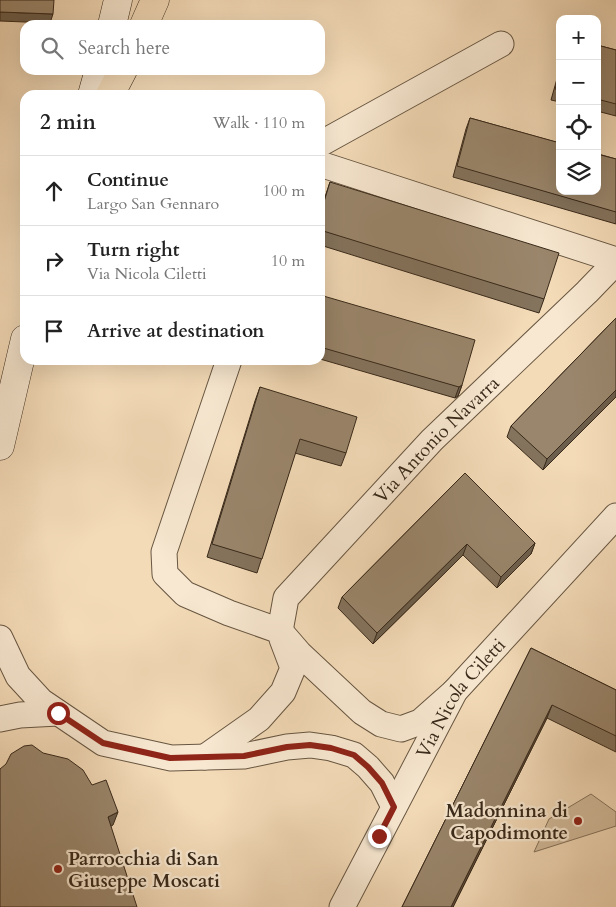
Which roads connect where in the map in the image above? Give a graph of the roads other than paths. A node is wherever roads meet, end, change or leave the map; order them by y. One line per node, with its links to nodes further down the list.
1 (118, 0): 3 (main road)
2 (155, 0): 4 (highway)
3 (113, 20)
4 (146, 20)
5 (501, 44): 10 (street)
6 (98, 75): 8 (main road)
7 (120, 75): 9 (highway)
8 (93, 90)
9 (113, 90)
10 (325, 141)
11 (325, 166): 12 (street, Via Antonio Navarra)
12 (616, 261): 17 (street, Via Antonio Navarra)
13 (20, 360): 15 (main road)
14 (227, 365): 17 (street)
15 (0, 446)
16 (616, 516): 19 (street, Via Nicola Ciletti)
17 (280, 632): 19 (street); 22 (street)
18 (0, 638): 20 (street)
19 (455, 691): 23 (street, Via Nicola Ciletti)
20 (58, 713): 21 (street); 22 (street)
21 (0, 719)
22 (205, 757): 23 (street)
23 (394, 807): 24 (street, Via Nicola Ciletti)
24 (342, 907)

